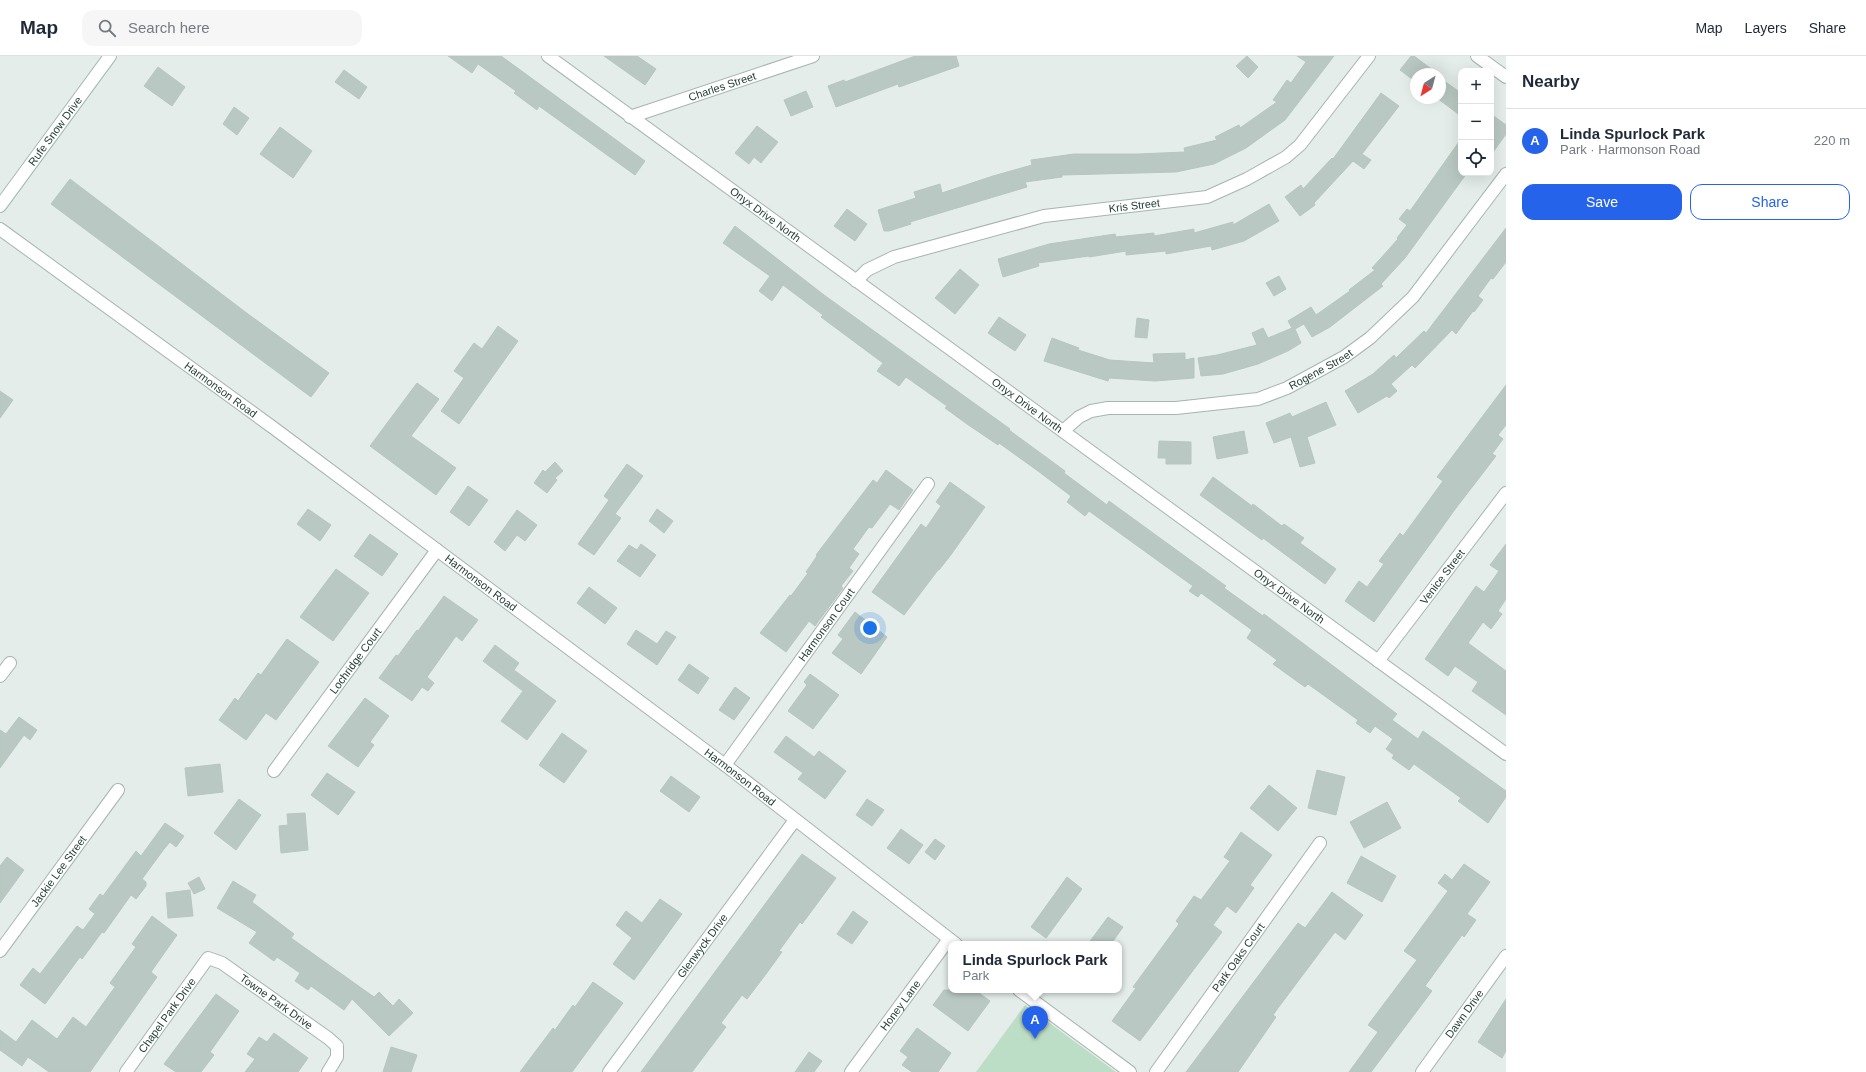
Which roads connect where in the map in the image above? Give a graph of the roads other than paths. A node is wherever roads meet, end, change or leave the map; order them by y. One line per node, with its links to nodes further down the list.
1 (110, 56): 9 (street, Rufe Snow Drive)
2 (548, 56): 7 (street, Onyx Drive North)
3 (813, 56): 7 (street, Charles Street)
4 (1369, 56): 11 (street, Kris Street)
5 (1477, 56): 6 (street)
6 (1506, 77)
7 (630, 117): 11 (street, Onyx Drive North)
8 (1506, 174): 12 (street, Rogene Street)
9 (0, 206)
10 (0, 229): 15 (street, Harmonson Road)
11 (856, 281): 12 (street, Onyx Drive North)
12 (1063, 431): 16 (street, Onyx Drive North)
13 (928, 484): 20 (street, Harmonson Court)
14 (1506, 493): 16 (street, Venice Street)
15 (437, 550): 20 (street, Harmonson Road); 21 (street, Lochridge Court)
16 (1378, 661): 19 (street, Onyx Drive North)
17 (10, 663): 18 (street)
18 (0, 676)
19 (1506, 754)
20 (725, 766): 23 (street, Harmonson Road)
21 (274, 770)
22 (118, 790): 27 (street, Jackie Lee Street)
23 (796, 820): 25 (street, Harmonson Road); 33 (street, Glenwyck Drive)
24 (1320, 843): 36 (street, Park Oaks Court)
25 (952, 941)
26 (948, 946): 34 (street, Honey Lane)
27 (0, 951)
28 (1506, 956): 37 (street, Dawn Drive)
29 (208, 958): 31 (street, Chapel Park Drive); 32 (street, Towne Park Drive)
30 (1023, 993): 35 (street)
31 (126, 1072)
32 (328, 1072)
33 (609, 1072)
34 (851, 1072)
35 (1130, 1072)
36 (1156, 1072)
37 (1422, 1072)

